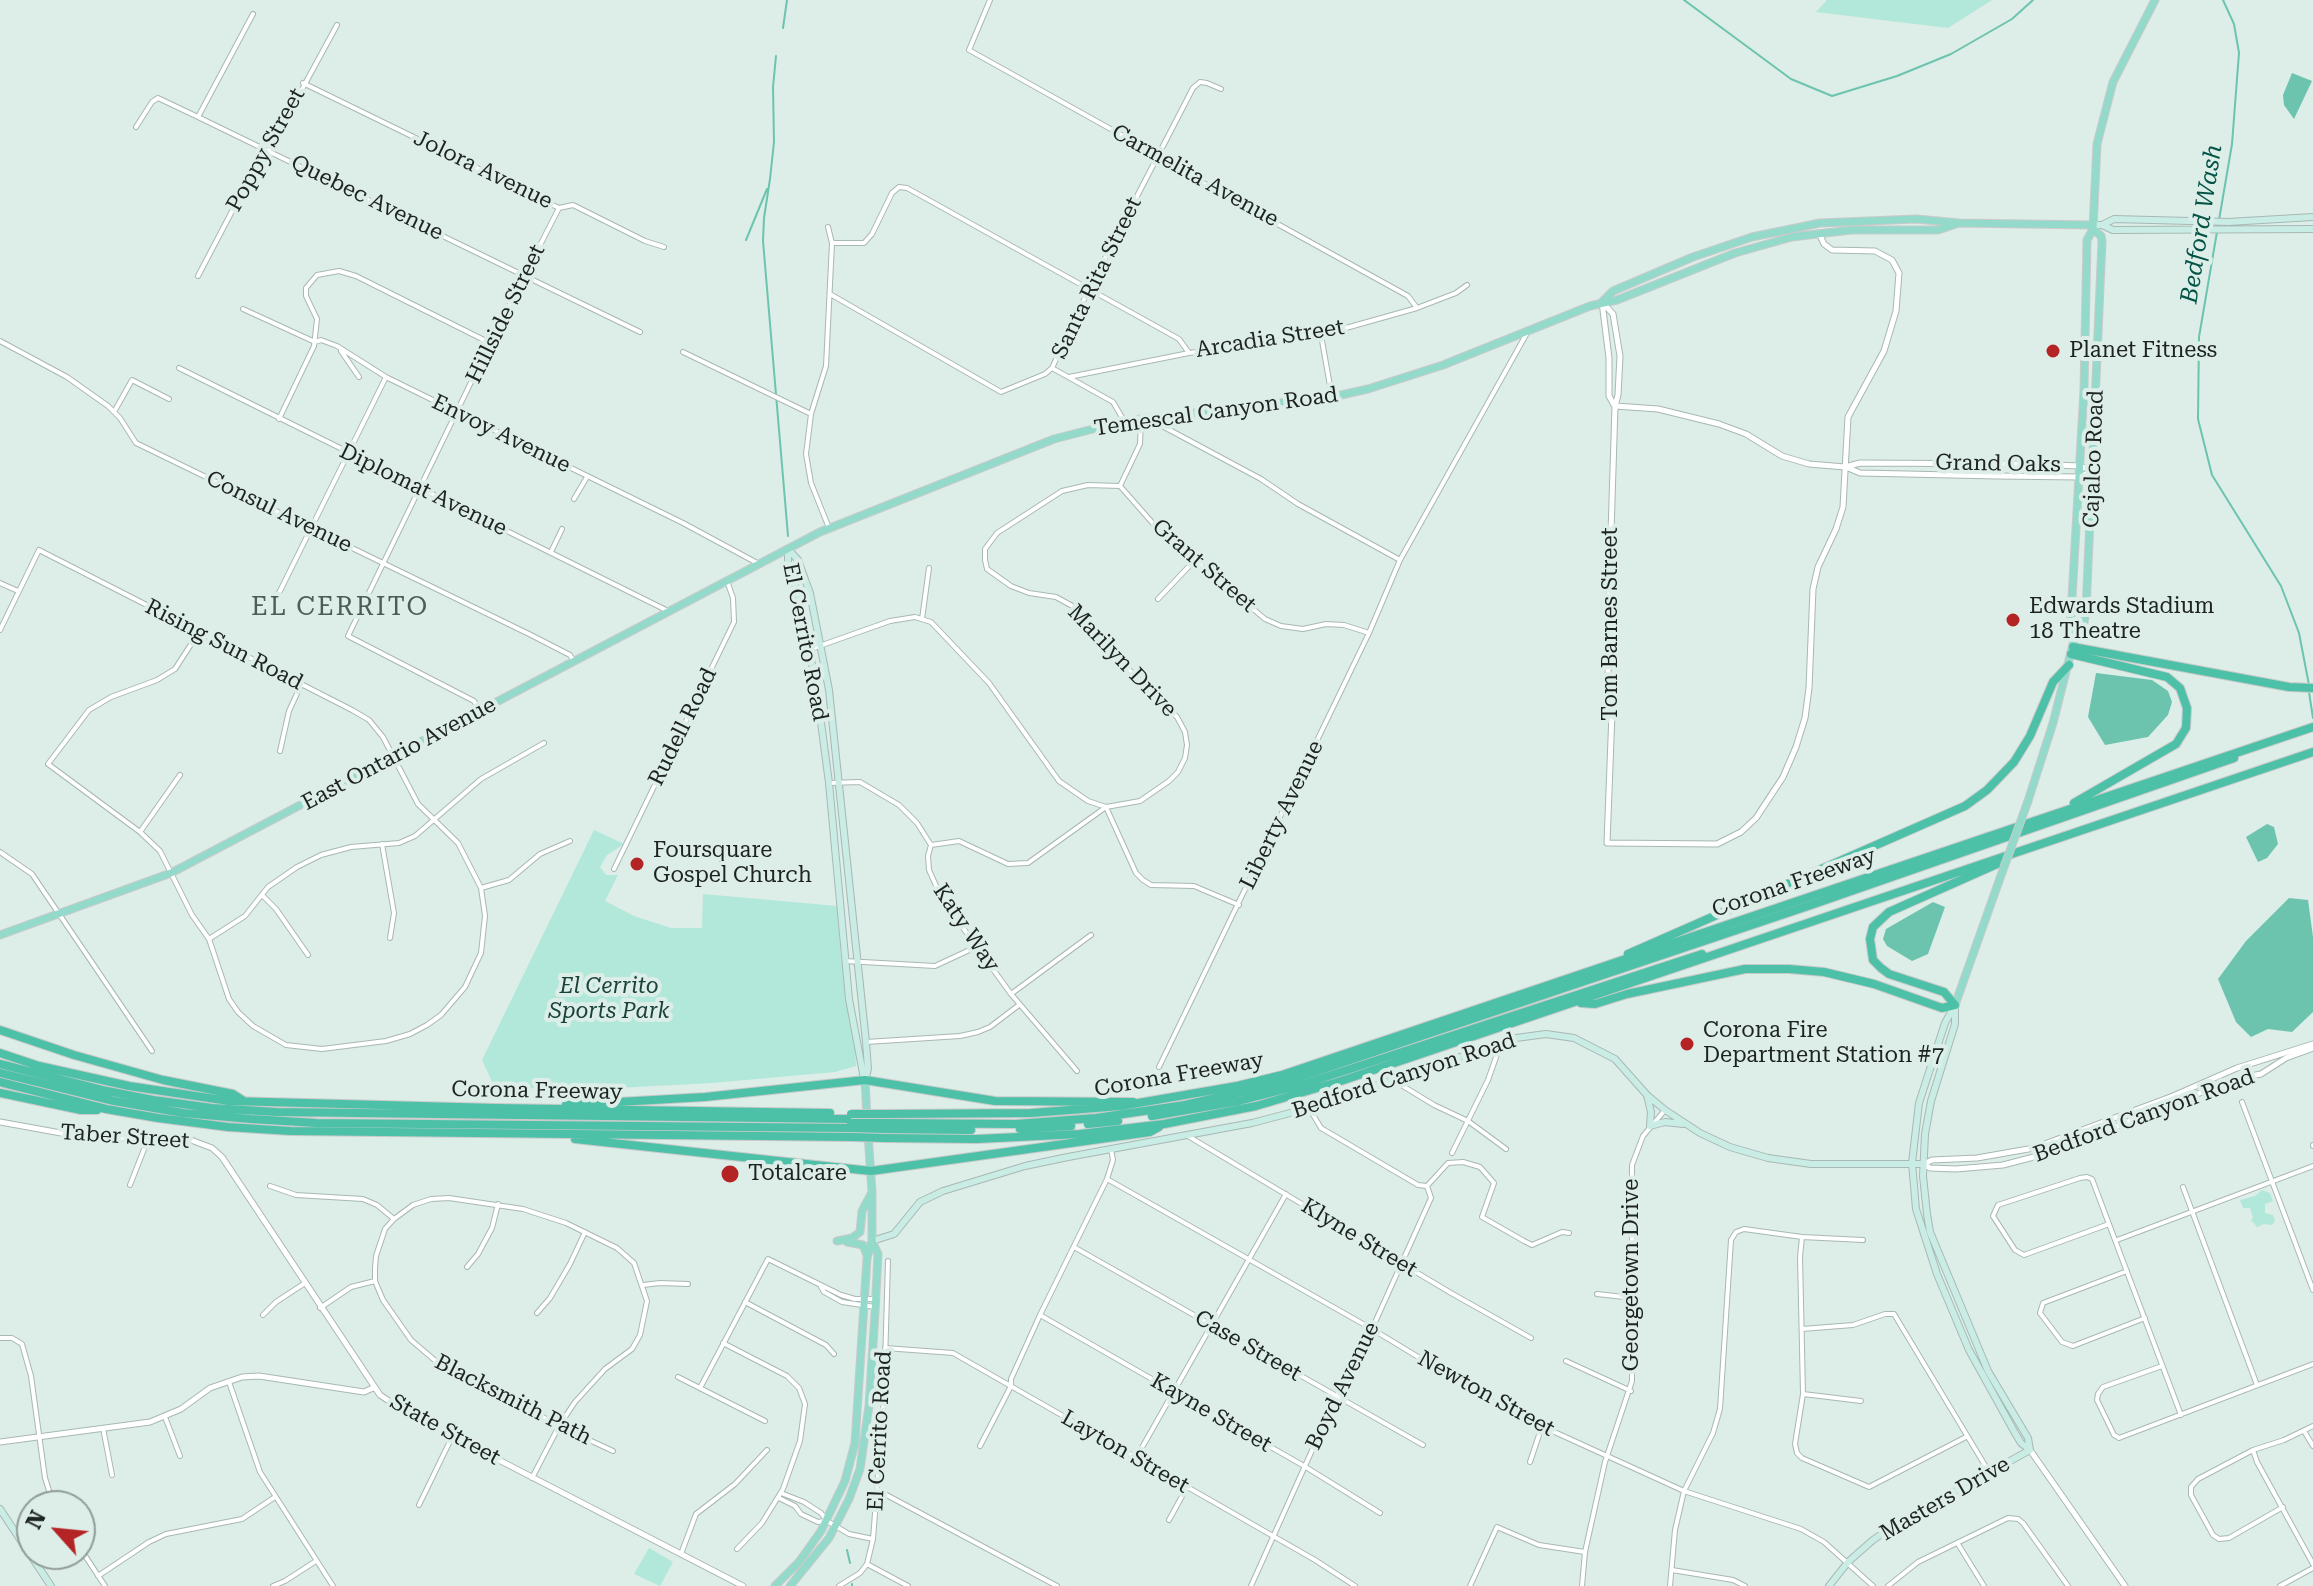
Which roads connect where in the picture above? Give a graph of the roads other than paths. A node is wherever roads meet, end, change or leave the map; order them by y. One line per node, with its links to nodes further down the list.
1 (990, 0): 10 (street, Carmelita Avenue)
2 (2155, 0): 15 (main road, Cajalco Road)
3 (253, 14): 7 (street)
4 (337, 25): 5 (street, Poppy Street)
5 (303, 83): 9 (street, Poppy Street); 11 (street, Jolora Avenue)
6 (1221, 89): 10 (street, Santa Rita Street)
7 (198, 117): 8 (street, Quebec Avenue); 9 (street, Quebec Avenue)
8 (136, 127)
9 (269, 150): 22 (street, Poppy Street); 23 (street, Quebec Avenue)
10 (1159, 156): 25 (street, Santa Rita Street); 28 (street, Carmelita Avenue)
11 (559, 208): 21 (street, Jolora Avenue); 23 (street, Hillside Street)
12 (2313, 217): 16 (main road, Temescal Canyon Road)
13 (1855, 221): 14 (main road, Temescal Canyon Road); 19 (main road); 27 (main road, Temescal Canyon Road)
14 (1959, 223): 15 (main road, Temescal Canyon Road); 19 (main road, Temescal Canyon Road)
15 (2096, 226): 16 (main road, Temescal Canyon Road); 54 (main road, Cajalco Road); 56 (main road, Cajalco Road)
16 (2228, 226): 18 (main road, Temescal Canyon Road)
17 (828, 227): 20 (street)
18 (2313, 229)
19 (1819, 233): 27 (main road, Temescal Canyon Road); 55 (street)
20 (832, 243): 25 (street); 26 (street)
21 (664, 247)
22 (198, 276)
23 (525, 276): 31 (street, Quebec Avenue); 35 (street, Hillside Street)
24 (1467, 285): 28 (street, Arcadia Street)
25 (1088, 291): 38 (street); 40 (street, Santa Rita Street)
26 (830, 294): 40 (street); 49 (street)
27 (1602, 302): 30 (main road, Temescal Canyon Road); 46 (street, Tom Barnes Street); 46 (street, Tom Barnes Street)
28 (1417, 308): 32 (street, Arcadia Street)
29 (243, 309): 34 (street, Envoy Avenue)
30 (1530, 329): 44 (main road, Temescal Canyon Road); 67 (street, Liberty Avenue)
31 (640, 332)
32 (1321, 335): 38 (street, Arcadia Street); 44 (street)
33 (0, 341): 47 (street, Consul Avenue)
34 (315, 342): 35 (street); 36 (street, Envoy Avenue); 50 (street)
35 (490, 343): 48 (street, Hillside Street)
36 (337, 346): 41 (street); 42 (street, Envoy Avenue)
37 (683, 352): 49 (street)
38 (1189, 353): 43 (street, Arcadia Street)
39 (179, 368): 50 (street, Diplomat Avenue)
40 (1052, 368): 43 (street)
41 (359, 377)
42 (386, 377): 48 (street, Envoy Avenue); 53 (street)
43 (1069, 377): 52 (street)
44 (1332, 397): 51 (main road, Temescal Canyon Road)
45 (169, 399): 47 (street)
46 (1615, 406): 55 (street, Grand Oaks); 55 (street, Tom Barnes Street)
47 (114, 412): 62 (street, Consul Avenue)
48 (458, 413): 57 (street, Envoy Avenue); 60 (street, Hillside Street)
49 (811, 414): 63 (street)
50 (279, 419): 53 (street, Diplomat Avenue)
51 (1146, 420): 52 (main road, Temescal Canyon Road); 59 (street); 67 (street)
52 (1124, 421): 63 (main road, Temescal Canyon Road)
53 (349, 453): 60 (street, Diplomat Avenue); 62 (street)
54 (2080, 466): 55 (street, Grand Oaks); 56 (street, Grand Oaks); 58 (main road, Cajalco Road)
55 (1845, 467): 58 (street, Grand Oaks)
56 (2093, 471): 58 (street, Grand Oaks); 83 (main road, Cajalco Road)
57 (587, 476): 61 (street); 70 (street, Envoy Avenue)
58 (2079, 477): 83 (main road, Cajalco Road)
59 (1120, 486): 68 (street, Grant Street); 99 (street, Marilyn Drive)
60 (419, 488): 66 (street, Diplomat Avenue); 69 (street, Hillside Street)
61 (574, 499)
62 (311, 527): 69 (street, Consul Avenue); 75 (street)
63 (829, 528): 65 (main road, Temescal Canyon Road)
64 (562, 529): 66 (street)
65 (788, 549): 70 (main road, East Ontario Avenue); 82 (main road, El Cerrito Road); 84 (main road, El Cerrito Road)
66 (551, 552): 77 (street, Diplomat Avenue)
67 (1400, 560): 81 (street, Liberty Avenue)
68 (1194, 561): 76 (street); 81 (street, Grant Street)
69 (383, 563): 85 (street, Consul Avenue); 89 (street, Hillside Street)
70 (759, 564): 72 (main road, East Ontario Avenue)
71 (929, 568): 78 (street)
72 (727, 581): 77 (main road, East Ontario Avenue); 108 (street, Rudell Road)
73 (0, 583): 74 (street)
74 (18, 591): 79 (street); 80 (street, Rising Sun Road)
75 (278, 595)
76 (1158, 599)
77 (668, 611): 85 (main road, East Ontario Avenue)
78 (922, 619): 82 (street); 99 (street)
79 (0, 630)
80 (199, 632): 87 (street, Rising Sun Road); 102 (street)
81 (1369, 633): 112 (street, Liberty Avenue)
82 (822, 647): 84 (street); 97 (main road, El Cerrito Road)
83 (2073, 647): 86 (main road, Cajalco Road); 88 (highway); 101 (highway)
84 (811, 649): 98 (main road, El Cerrito Road)
85 (574, 661): 89 (main road, East Ontario Avenue)
86 (2069, 665): 123 (highway); 127 (main road, Cajalco Road, bridge)
87 (301, 685): 93 (street); 95 (street, Rising Sun Road)
88 (2313, 688)
89 (480, 712): 95 (main road, East Ontario Avenue)
90 (2313, 727): 92 (highway, Corona Freeway)
91 (544, 743): 100 (street)
92 (2256, 746): 101 (highway, Corona Freeway); 154 (highway)
93 (280, 751)
94 (2309, 753): 103 (highway, Corona Freeway)
95 (392, 757): 100 (street, Rising Sun Road); 109 (main road, East Ontario Avenue)
96 (180, 775): 102 (street)
97 (839, 782): 98 (street); 106 (street); 121 (main road, El Cerrito Road)
98 (829, 783): 122 (main road, El Cerrito Road)
99 (1106, 807): 106 (street); 112 (street)
100 (433, 821): 105 (street); 110 (street)
101 (2035, 821): 123 (highway, Corona Freeway)
102 (140, 832): 109 (street)
103 (2064, 836): 118 (highway, Corona Freeway); 127 (highway)
104 (570, 841): 110 (street)
105 (382, 844): 111 (street); 116 (street)
106 (931, 845): 119 (street, Katy Way)
107 (0, 852): 113 (street)
108 (614, 869)
109 (171, 873): 113 (main road, East Ontario Avenue); 117 (street)
110 (481, 888): 117 (street)
111 (262, 895): 117 (street); 120 (street)
112 (1239, 905): 135 (street, Liberty Avenue)
113 (60, 914): 114 (main road, East Ontario Avenue); 132 (street)
114 (0, 935)
115 (1091, 935): 124 (street, Katy Way)
116 (390, 938)
117 (209, 939)
118 (1749, 943): 125 (highway, Corona Freeway); 154 (highway)
119 (976, 947): 121 (street); 124 (street, Katy Way)
120 (308, 955)
121 (857, 960): 122 (street); 129 (main road, El Cerrito Road)
122 (845, 961): 138 (main road, El Cerrito Road)
123 (1579, 976): 145 (highway, Corona Freeway)
124 (1011, 994): 126 (street, Katy Way)
125 (1576, 1002): 127 (highway); 153 (highway, Corona Freeway)
126 (1019, 1004): 129 (street); 136 (street, Katy Way)
127 (1955, 1005): 166 (main road, Cajalco Road); 167 (main road, Cajalco Road)
128 (0, 1030): 143 (highway)
129 (866, 1042): 138 (main road, El Cerrito Road)
130 (1501, 1043): 139 (main road, Bedford Canyon Road); 142 (main road, Bedford Canyon Road); 150 (street)
131 (2313, 1046): 167 (street, Bedford Canyon Road); 167 (street, Bedford Canyon Road)
132 (152, 1051)
133 (0, 1053): 143 (highway, Corona Freeway)
134 (0, 1064): 152 (highway)
135 (1159, 1067)
136 (1077, 1071)
137 (0, 1073): 157 (highway)
138 (865, 1080): 145 (highway); 146 (highway); 169 (main road, El Cerrito Road)
139 (1393, 1080): 147 (main road, Bedford Canyon Road); 150 (street)
140 (0, 1082): 148 (highway, Corona Freeway)
141 (0, 1093): 148 (highway)
142 (1647, 1095): 149 (main road, Bedford Canyon Road); 156 (main road)
143 (244, 1101): 146 (highway, Corona Freeway)
144 (2242, 1102): 171 (street)
145 (1142, 1103): 154 (highway, Corona Freeway)
146 (496, 1108): 152 (highway, Corona Freeway)
147 (1309, 1108): 160 (main road, Bedford Canyon Road); 174 (street)
148 (106, 1109): 158 (highway, Corona Freeway)
149 (1665, 1110): 155 (main road, Bedford Canyon Road); 156 (street, Georgetown Drive)
150 (1468, 1121): 164 (street); 165 (street)
151 (0, 1122): 161 (street, Taber Street)
152 (852, 1124): 154 (highway, Corona Freeway, bridge); 154 (highway, Corona Freeway, bridge); 157 (highway); 159 (highway, Corona Freeway)
153 (1164, 1124): 154 (highway, Corona Freeway); 169 (highway)
154 (884, 1125)
155 (1687, 1125): 156 (main road); 166 (main road, Bedford Canyon Road)
156 (1650, 1126): 201 (street, Georgetown Drive)
157 (649, 1127): 159 (highway)
158 (494, 1134): 159 (highway, Corona Freeway); 169 (highway)
159 (762, 1136)
160 (1188, 1136): 163 (main road, Bedford Canyon Road); 177 (street, Klyne Street)
161 (148, 1139): 162 (street, Taber Street); 172 (street)
162 (203, 1143): 196 (street, State Street)
163 (1111, 1149): 170 (street); 187 (main road, Bedford Canyon Road)
164 (1506, 1149)
165 (1452, 1153)
166 (1912, 1163): 167 (main road, Bedford Canyon Road); 248 (main road, Cajalco Road)
167 (1923, 1164): 248 (main road, Cajalco Road)
168 (2313, 1166): 171 (street)
169 (871, 1171): 176 (main road, El Cerrito Road)
170 (1107, 1179): 188 (street); 191 (street, Newton Street)
171 (2272, 1181): 179 (street); 199 (street)
172 (130, 1185)
173 (270, 1186): 180 (street)
174 (1427, 1186): 183 (street); 192 (street, Boyd Avenue)
175 (2183, 1187): 179 (street)
176 (872, 1192): 187 (main road, El Cerrito Road); 189 (main road)
177 (1286, 1194): 191 (street); 192 (street, Klyne Street)
178 (498, 1204): 180 (street); 182 (street); 193 (street)
179 (2192, 1211): 186 (street); 223 (street)
180 (394, 1219): 195 (street)
181 (2109, 1224): 181 (street); 186 (street)
182 (585, 1232): 198 (street); 206 (street)
183 (1569, 1233)
184 (1802, 1237): 185 (street); 212 (street); 262 (street)
185 (1863, 1240)
186 (2116, 1240): 194 (street)
187 (872, 1241): 189 (main road); 204 (main road)
188 (1074, 1247): 208 (street); 210 (street, Case Street)
189 (867, 1258): 203 (main road)
190 (888, 1261): 216 (street, El Cerrito Road)
191 (1248, 1261): 210 (street); 211 (street, Newton Street)
192 (1401, 1263): 211 (street, Boyd Avenue); 214 (street, Klyne Street)
193 (467, 1267)
194 (2127, 1271): 209 (street); 209 (street)
195 (375, 1281): 205 (street); 235 (street, Blacksmith Path)
196 (305, 1283): 205 (street, State Street); 207 (street)
197 (688, 1284): 198 (street)
198 (643, 1285): 235 (street)
199 (2313, 1290)
200 (1597, 1294): 201 (street)
201 (1633, 1298): 228 (street, Georgetown Drive)
202 (745, 1302): 203 (street); 215 (street); 217 (street)
203 (865, 1303): 204 (street); 271 (main road)
204 (875, 1303): 272 (main road)
205 (320, 1308): 225 (street, State Street)
206 (537, 1313)
207 (263, 1315)
208 (1040, 1315): 224 (street); 227 (street, Kayne Street)
209 (2145, 1318): 220 (street)
210 (1212, 1325): 227 (street); 230 (street, Case Street)
211 (1372, 1329): 230 (street, Boyd Avenue); 236 (street, Newton Street)
212 (1801, 1329): 229 (street); 242 (street)
213 (0, 1338): 241 (street)
214 (1531, 1338)
215 (723, 1343): 226 (street); 263 (street)
216 (885, 1348): 224 (street, Layton Street); 261 (street, El Cerrito Road)
217 (834, 1354)
218 (1566, 1361): 228 (street)
219 (2313, 1364): 223 (street)
220 (2162, 1366): 232 (street); 232 (street)
221 (678, 1377): 226 (street)
222 (228, 1380): 225 (street); 233 (street); 264 (street)
223 (2257, 1385): 232 (street)
224 (1011, 1386): 245 (street); 253 (street, Layton Street)
225 (373, 1388): 240 (street, State Street)
226 (700, 1388): 234 (street)
227 (1173, 1391): 253 (street); 255 (street, Kayne Street)
228 (1631, 1391): 252 (street, Georgetown Drive)
229 (1803, 1394): 231 (street); 242 (street)
230 (1336, 1397): 244 (street, Case Street); 255 (street, Boyd Avenue)
231 (1861, 1401)
232 (2181, 1415)
233 (165, 1417): 238 (street); 251 (street)
234 (765, 1421)
235 (559, 1426): 250 (street, Blacksmith Path); 258 (street)
236 (1542, 1426): 252 (street, Newton Street); 254 (street)
237 (2313, 1426): 239 (street)
238 (103, 1428): 241 (street); 257 (street)
239 (2304, 1430): 246 (street); 249 (street)
240 (453, 1435): 258 (street, State Street); 266 (street)
241 (38, 1436): 243 (street); 260 (street)
242 (1966, 1437): 256 (street)
243 (0, 1442)
244 (1423, 1445)
245 (980, 1446)
246 (2313, 1446)
247 (767, 1450): 278 (street)
248 (2030, 1450): 256 (main road, Masters Drive); 307 (street)
249 (2253, 1450): 267 (street); 267 (street)
250 (613, 1451)
251 (180, 1456)
252 (1607, 1456): 262 (street, Newton Street); 277 (street, Georgetown Drive)
253 (1136, 1458): 259 (street, Layton Street)
254 (1530, 1462)
255 (1304, 1466): 269 (street, Kayne Street); 273 (street, Boyd Avenue)
256 (1991, 1474): 280 (main road, Masters Drive)
257 (112, 1475)
258 (532, 1478): 278 (street, State Street)
259 (1187, 1487): 270 (street); 273 (street, Layton Street)
260 (47, 1490)
261 (879, 1491): 274 (street, El Cerrito Road); 295 (street)
262 (1684, 1491): 280 (street, Newton Street); 284 (street)
263 (780, 1496): 265 (street); 276 (street)
264 (275, 1497): 279 (street); 285 (street)
265 (796, 1504): 271 (street); 271 (street)
266 (419, 1505)
267 (2283, 1507): 282 (street)
268 (0, 1509): 286 (main road)
269 (1380, 1513)
270 (1169, 1520)
271 (827, 1521): 272 (street); 291 (main road)
272 (835, 1526): 274 (street); 292 (main road)
273 (1271, 1537): 296 (street, Boyd Avenue); 297 (street, Layton Street)
274 (873, 1539): 281 (street, El Cerrito Road)
275 (1958, 1544): 304 (street); 305 (street); 306 (street)
276 (737, 1549)
277 (1585, 1552): 298 (street); 299 (street, Georgetown Drive)
278 (681, 1554): 290 (street, State Street)
279 (316, 1561): 288 (street); 289 (street)
280 (1848, 1562): 302 (main road, Masters Drive); 303 (street, Newton Street)
281 (867, 1564): 293 (street); 294 (street)
282 (2313, 1566): 308 (street)
283 (94, 1570): 285 (street)
284 (1672, 1570): 300 (street); 301 (street)
285 (98, 1576): 287 (street)
286 (51, 1586)
287 (105, 1586)
288 (273, 1586)
289 (333, 1586)
290 (743, 1586)
291 (775, 1586)
292 (790, 1586)
293 (839, 1586)
294 (908, 1586)
295 (1057, 1586)
296 (1251, 1586)
297 (1355, 1586)
298 (1470, 1586)
299 (1582, 1586)
300 (1670, 1586)
301 (1745, 1586)
302 (1829, 1586)
303 (1873, 1586)
304 (1888, 1586)
305 (1984, 1586)
306 (2068, 1586)
307 (2125, 1586)
308 (2280, 1586)

